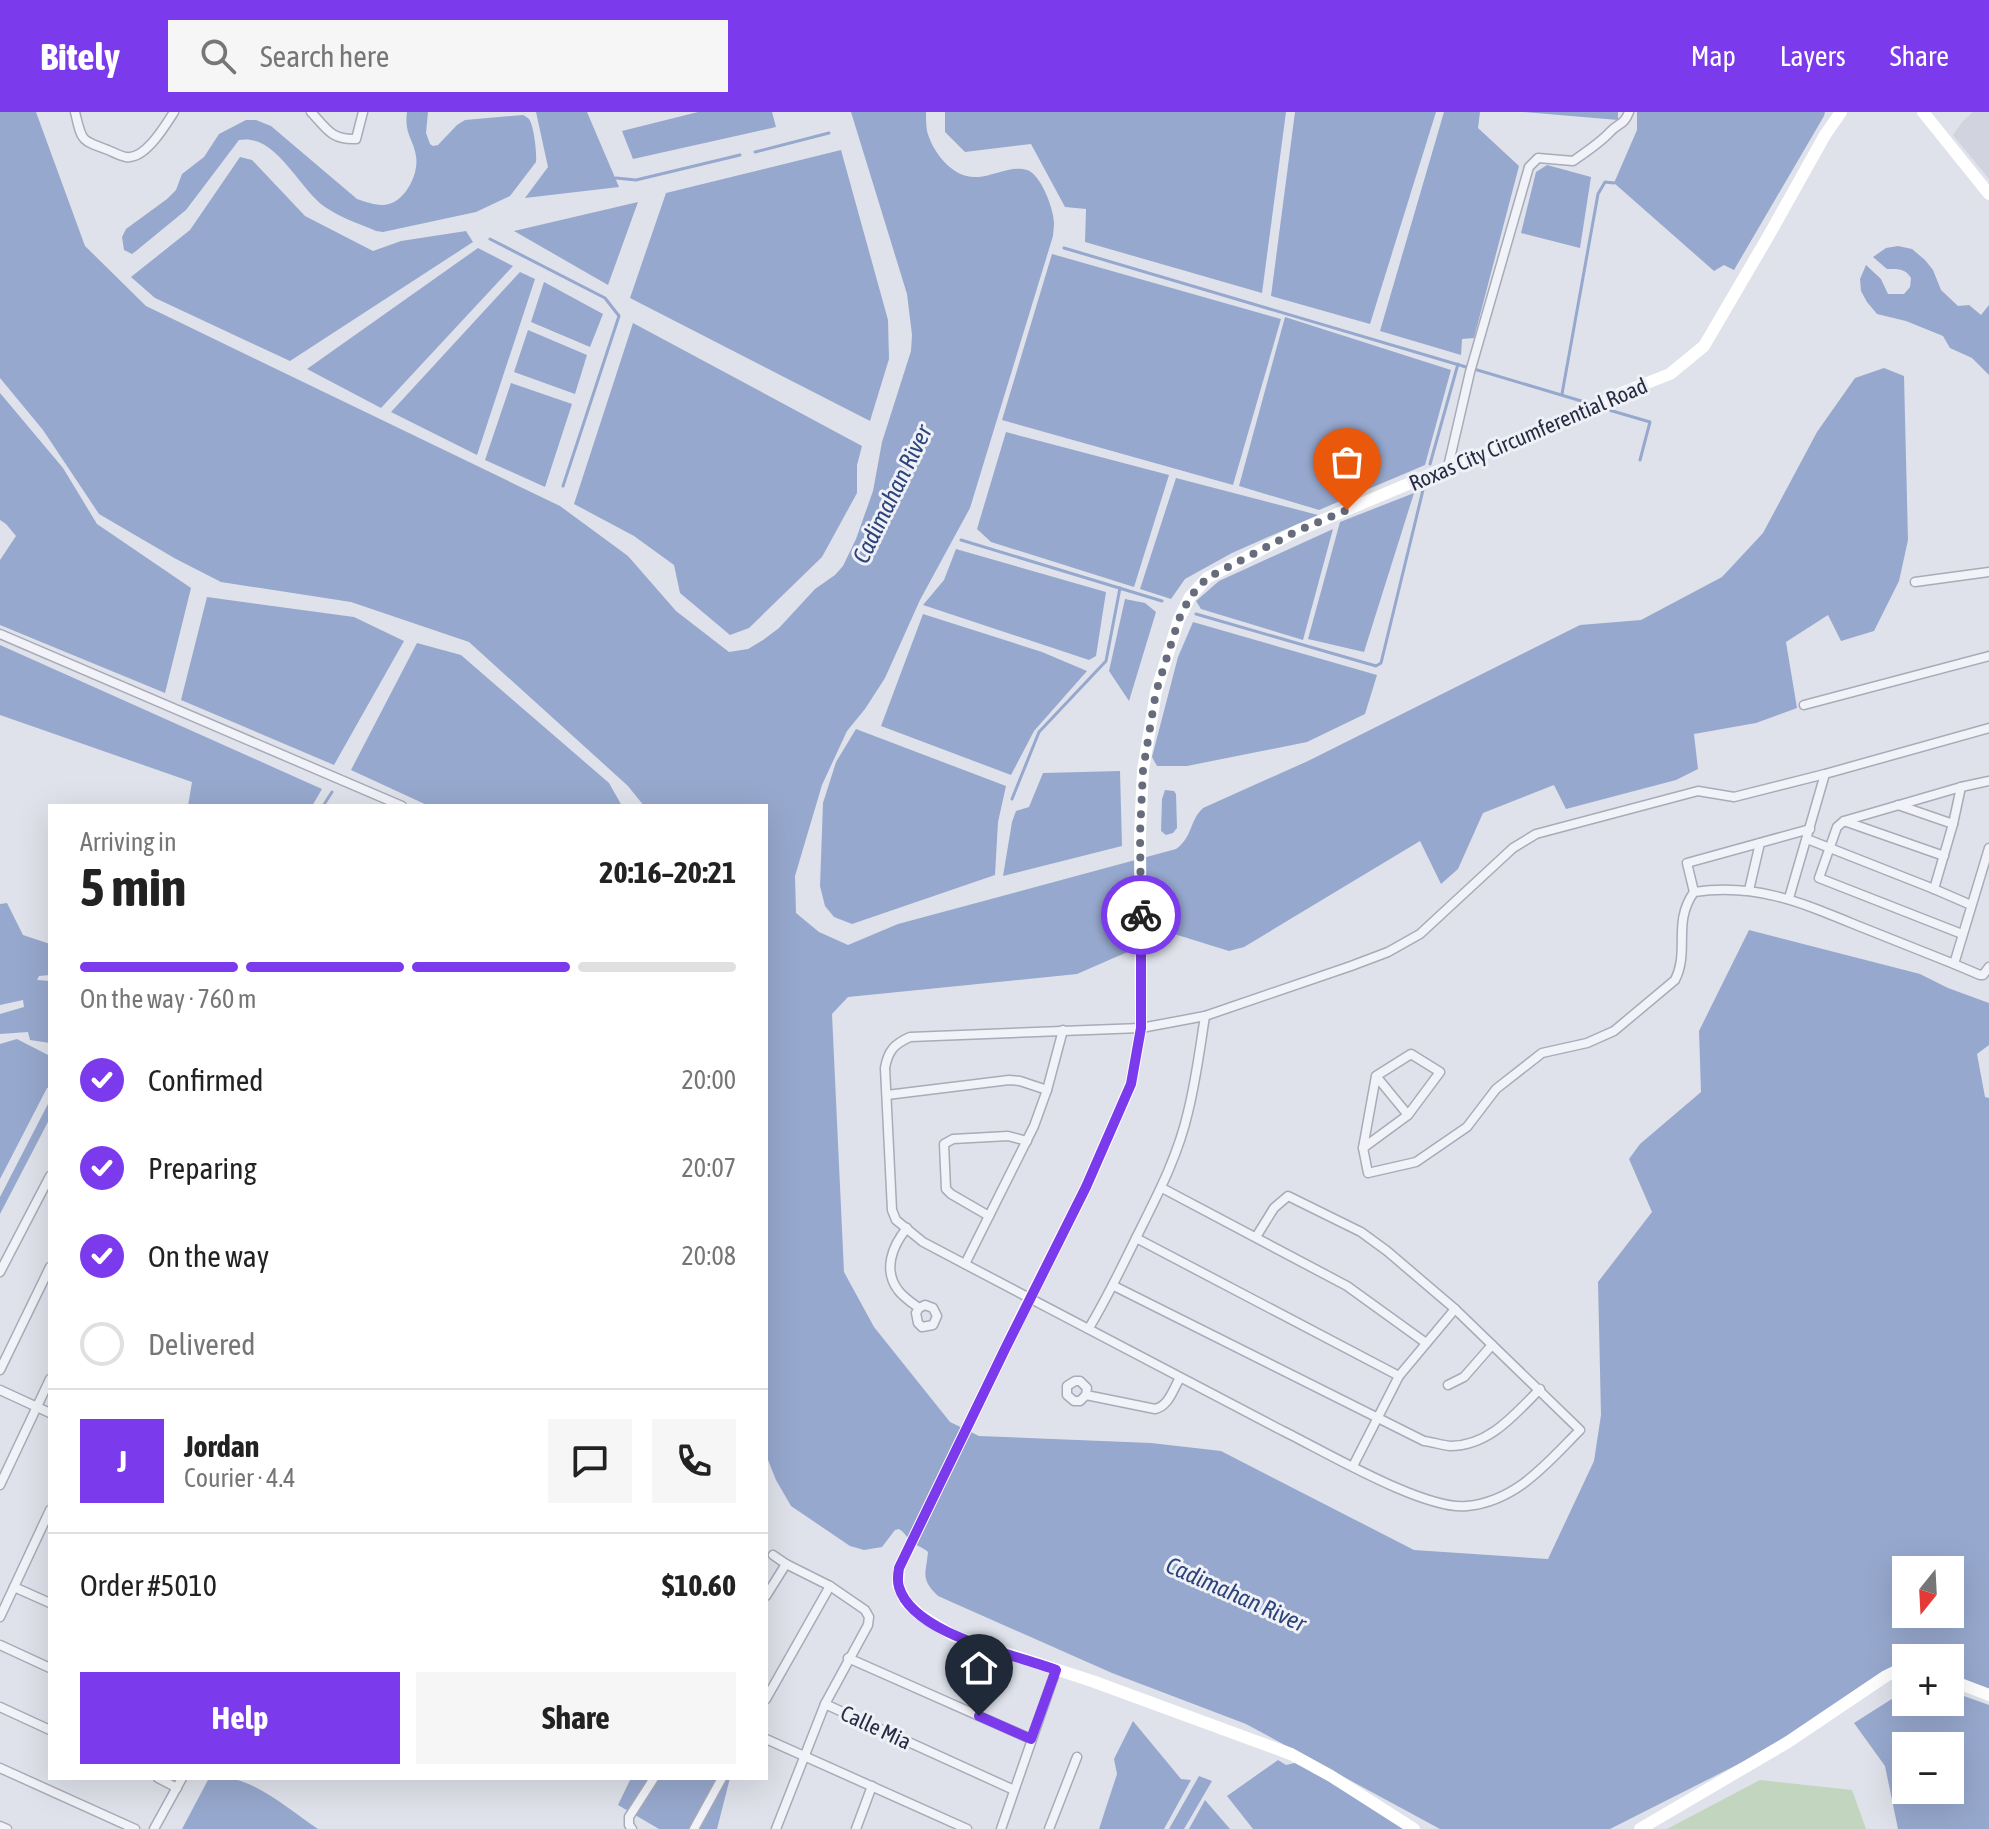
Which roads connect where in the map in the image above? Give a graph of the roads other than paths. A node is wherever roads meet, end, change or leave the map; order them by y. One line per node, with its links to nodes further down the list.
1 (75, 112): 2 (street)
2 (174, 112)
3 (311, 112): 4 (street)
4 (363, 112)
5 (1629, 112): 9 (street)
6 (1841, 112): 9 (main road, Roxas City Circumferential Road)
7 (1923, 112): 8 (main road)
8 (1989, 194)
9 (1448, 467): 38 (main road, Roxas City Circumferential Road)
10 (1989, 572): 11 (street)
11 (1915, 582)
12 (0, 634): 19 (street)
13 (1989, 656): 14 (street)
14 (1804, 705)
15 (1989, 728): 16 (street)
16 (1825, 774): 23 (street); 37 (street)
17 (1989, 781): 18 (street)
18 (1961, 787): 20 (street); 22 (street)
19 (397, 804)
20 (1898, 805): 21 (street); 22 (street)
21 (1844, 821): 26 (street); 28 (street)
22 (1953, 824): 28 (street)
23 (1810, 829): 24 (street); 25 (street)
24 (1807, 839): 26 (street); 32 (street)
25 (1760, 843): 30 (street); 31 (street)
26 (1830, 847): 29 (street); 34 (street)
27 (1989, 848): 33 (street)
28 (1944, 856): 29 (street)
29 (1934, 889): 33 (street)
30 (1749, 890): 31 (street); 32 (street)
31 (1694, 892): 45 (street)
32 (1789, 898): 35 (street)
33 (1971, 905): 34 (street)
34 (1962, 934): 35 (street)
35 (1954, 964): 36 (street)
36 (1989, 967)
37 (1205, 1016): 38 (street); 47 (street)
38 (1141, 1028): 39 (street); 56 (main road, Roxas City Circumferential Road)
39 (1063, 1030): 41 (street); 42 (street)
40 (1376, 1076): 43 (street); 43 (street); 45 (street)
41 (1047, 1090): 42 (street); 44 (street)
42 (887, 1095): 49 (street)
43 (1408, 1115): 45 (street)
44 (1027, 1141): 48 (street); 48 (street)
45 (1363, 1148)
46 (48, 1180): 54 (street)
47 (1162, 1188): 50 (street); 51 (street)
48 (989, 1216): 52 (street)
49 (907, 1228): 52 (street); 57 (street)
50 (1256, 1237): 58 (street); 60 (street)
51 (1136, 1238): 55 (street); 63 (street)
52 (965, 1264): 56 (street)
53 (48, 1271): 62 (street)
54 (0, 1272)
55 (1114, 1286): 59 (street); 72 (street)
56 (1031, 1298): 59 (street); 86 (main road, Roxas City Circumferential Road)
57 (919, 1308)
58 (1455, 1309): 60 (street); 61 (street)
59 (1089, 1328): 64 (street)
60 (1426, 1343): 63 (street)
61 (1492, 1345): 66 (street); 67 (street)
62 (0, 1370)
63 (1399, 1376): 72 (street)
64 (1180, 1378): 69 (street); 73 (street)
65 (48, 1383): 70 (street)
66 (1448, 1385)
67 (1540, 1389): 72 (street); 73 (street)
68 (0, 1390): 70 (street)
69 (1086, 1395)
70 (37, 1407): 71 (street); 74 (street)
71 (48, 1412)
72 (1377, 1417): 73 (street)
73 (1353, 1466)
74 (0, 1485)
75 (48, 1514): 79 (street)
76 (773, 1555): 77 (street)
77 (786, 1564): 78 (street); 80 (street)
78 (830, 1586): 84 (street); 89 (street)
79 (14, 1587): 81 (street); 82 (street)
80 (768, 1593)
81 (48, 1602)
82 (0, 1617)
83 (0, 1645): 85 (street)
84 (848, 1658): 91 (street); 94 (street)
85 (48, 1667)
86 (1056, 1670): 94 (street); 119 (main road, Roxas City Circumferential Road)
87 (1892, 1673): 120 (main road)
88 (1964, 1685): 90 (main road)
89 (768, 1695)
90 (1989, 1695)
91 (825, 1704): 96 (street); 105 (street, Calle Mia)
92 (0, 1707): 93 (street)
93 (48, 1729)
94 (1031, 1739): 105 (street)
95 (768, 1740): 96 (street)
96 (805, 1757): 103 (street); 113 (street)
97 (1077, 1757): 118 (street)
98 (0, 1768): 110 (street)
99 (163, 1780): 104 (street)
100 (181, 1780): 104 (street)
101 (653, 1780): 108 (street)
102 (721, 1780): 112 (street)
103 (872, 1786): 106 (street); 114 (street)
104 (177, 1788): 111 (street)
105 (1014, 1790): 117 (street)
106 (942, 1817): 115 (street); 116 (street)
107 (0, 1826): 109 (street)
108 (630, 1827)
109 (7, 1829)
110 (135, 1829)
111 (154, 1829)
112 (694, 1829)
113 (776, 1829)
114 (856, 1829)
115 (937, 1829)
116 (967, 1829)
117 (1001, 1829)
118 (1049, 1829)
119 (1414, 1829)
120 (1640, 1829)

